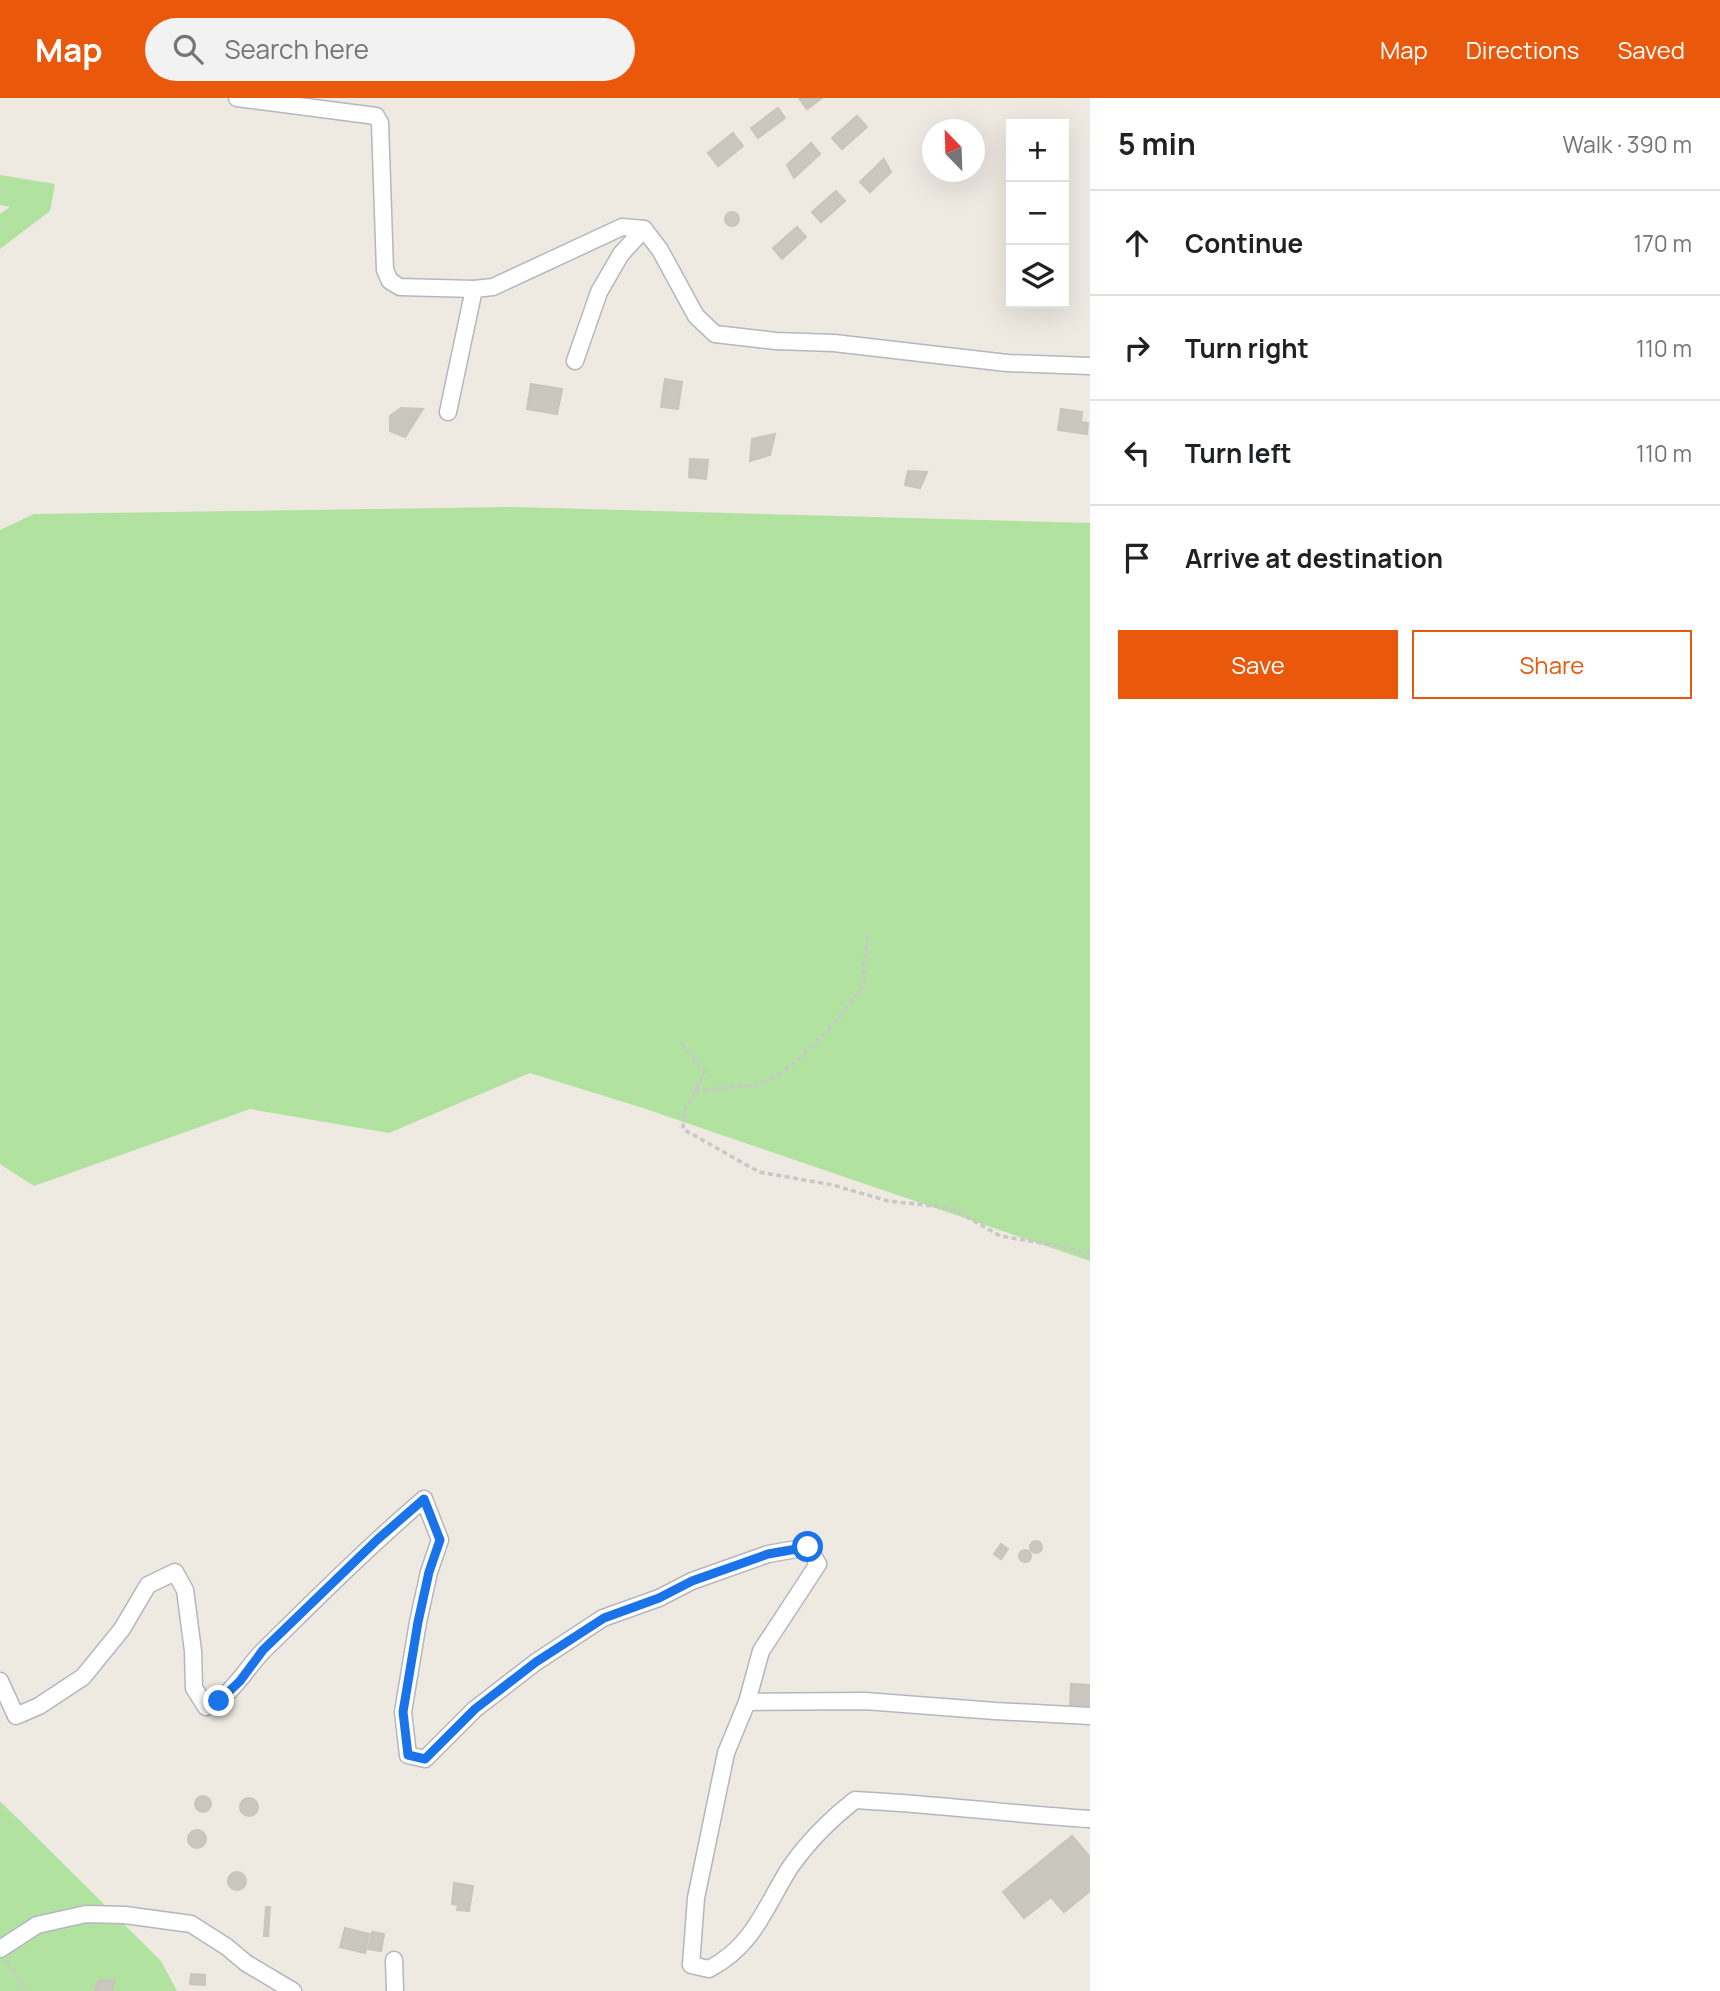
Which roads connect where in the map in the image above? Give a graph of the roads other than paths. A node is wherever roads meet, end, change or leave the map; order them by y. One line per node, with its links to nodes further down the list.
1 (237, 98): 3 (street)
2 (644, 229): 3 (street); 4 (street); 5 (street)
3 (474, 289): 6 (street)
4 (575, 361)
5 (1090, 366)
6 (448, 412)
7 (0, 1681): 8 (street)
8 (747, 1702): 9 (street); 10 (street)
9 (1090, 1716)
10 (1090, 1819)
11 (3, 1955): 13 (street)
12 (394, 1960): 14 (street)
13 (293, 1991)
14 (395, 1991)

